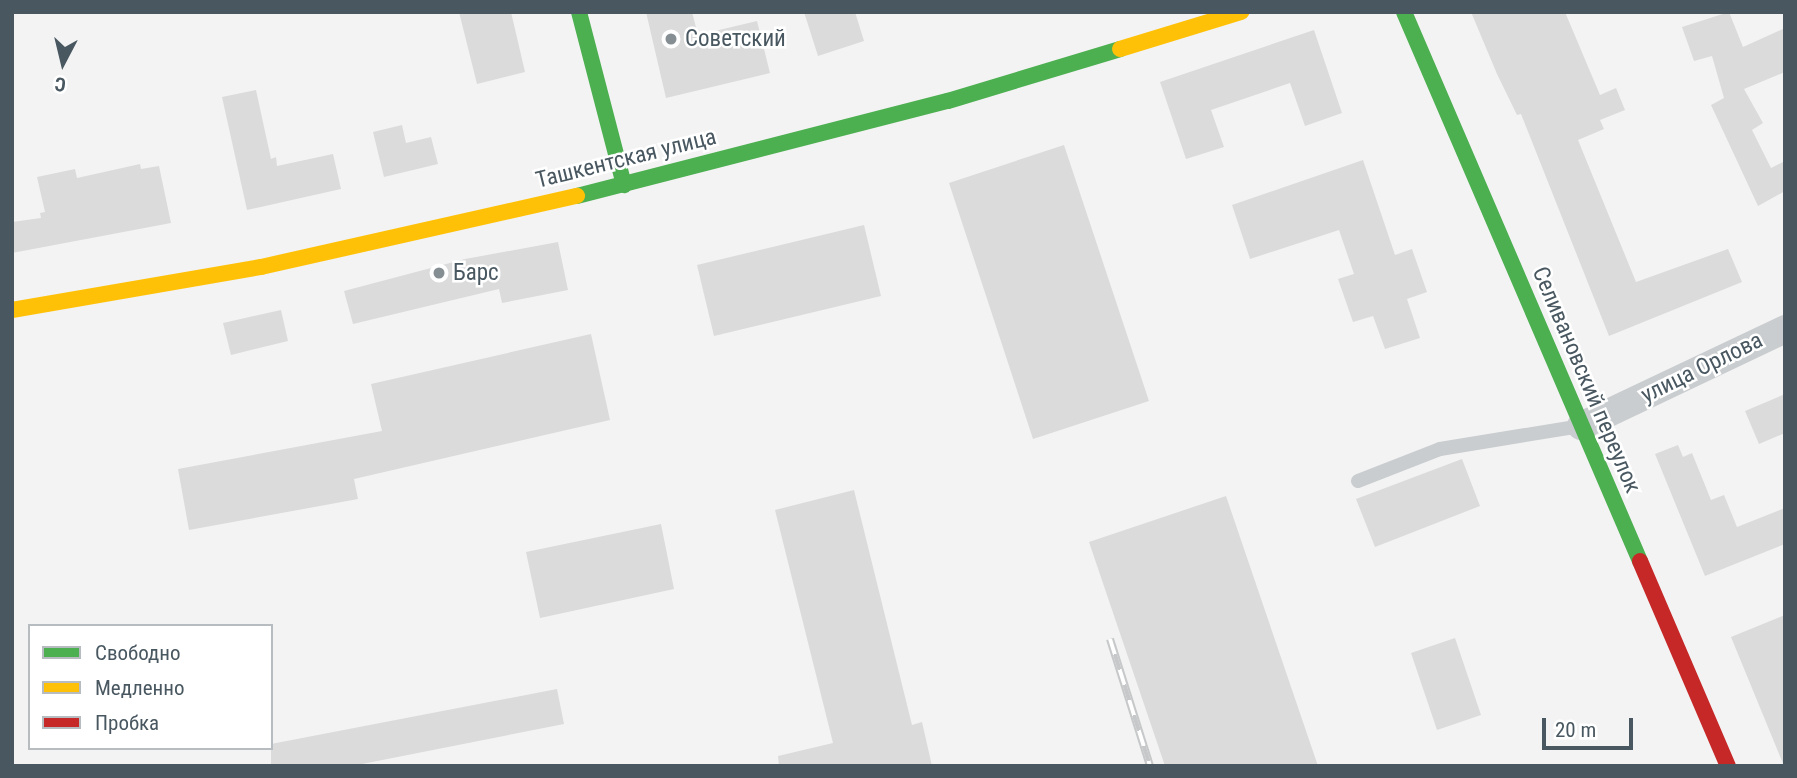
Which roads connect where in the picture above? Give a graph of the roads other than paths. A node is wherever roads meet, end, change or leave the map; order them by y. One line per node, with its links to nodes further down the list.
1 (579, 12): 4 (street)
2 (1241, 12): 4 (street, Ташкентская улица)
3 (1405, 12): 7 (street, Селивановский переулок)
4 (624, 184): 5 (street, Ташкентская улица)
5 (12, 310)
6 (1785, 328): 7 (street, улица Орлова)
7 (1581, 426): 8 (lane); 9 (street, Селивановский переулок)
8 (1358, 481)
9 (1728, 766)

